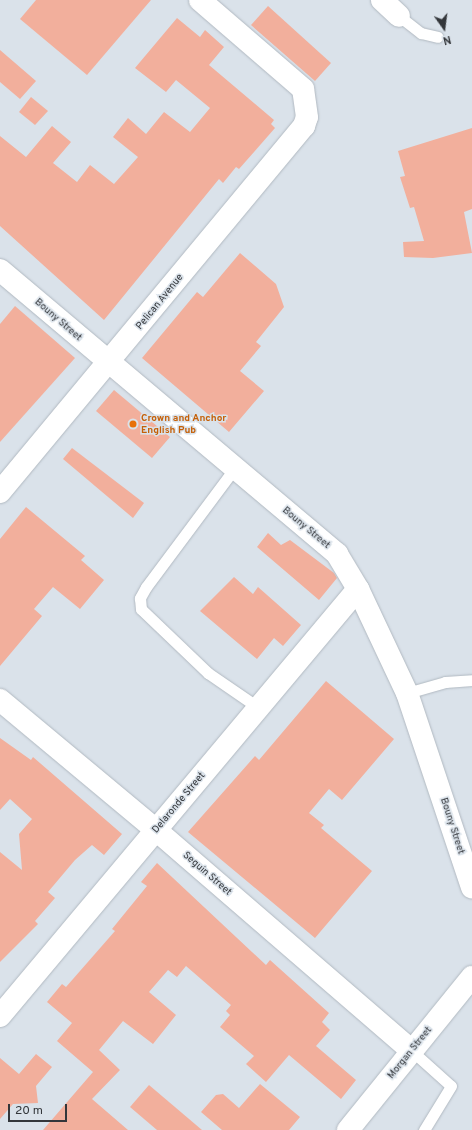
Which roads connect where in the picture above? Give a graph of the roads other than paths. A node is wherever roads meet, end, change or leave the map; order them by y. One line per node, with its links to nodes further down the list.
1 (200, 0): 6 (street, Pelican Avenue)
2 (382, 0): 3 (street)
3 (398, 16): 4 (lane)
4 (438, 37)
5 (0, 270): 6 (street, Bouny Street)
6 (108, 364): 7 (street, Bouny Street); 8 (street, Pelican Avenue)
7 (234, 469): 9 (street, Bouny Street); 13 (lane)
8 (0, 492)
9 (358, 589): 11 (street, Bouny Street); 13 (street, Delaronde Street)
10 (472, 680): 11 (lane)
11 (407, 693): 15 (street, Bouny Street)
12 (0, 700): 14 (street, Seguin Street)
13 (259, 708): 14 (street, Delaronde Street)
14 (156, 830): 17 (street, Delaronde Street); 18 (street, Seguin Street)
15 (472, 887)
16 (472, 977): 18 (street, Morgan Street)
17 (0, 1016)
18 (412, 1051): 19 (street, Morgan Street); 20 (lane)
19 (348, 1130)
20 (424, 1130)

